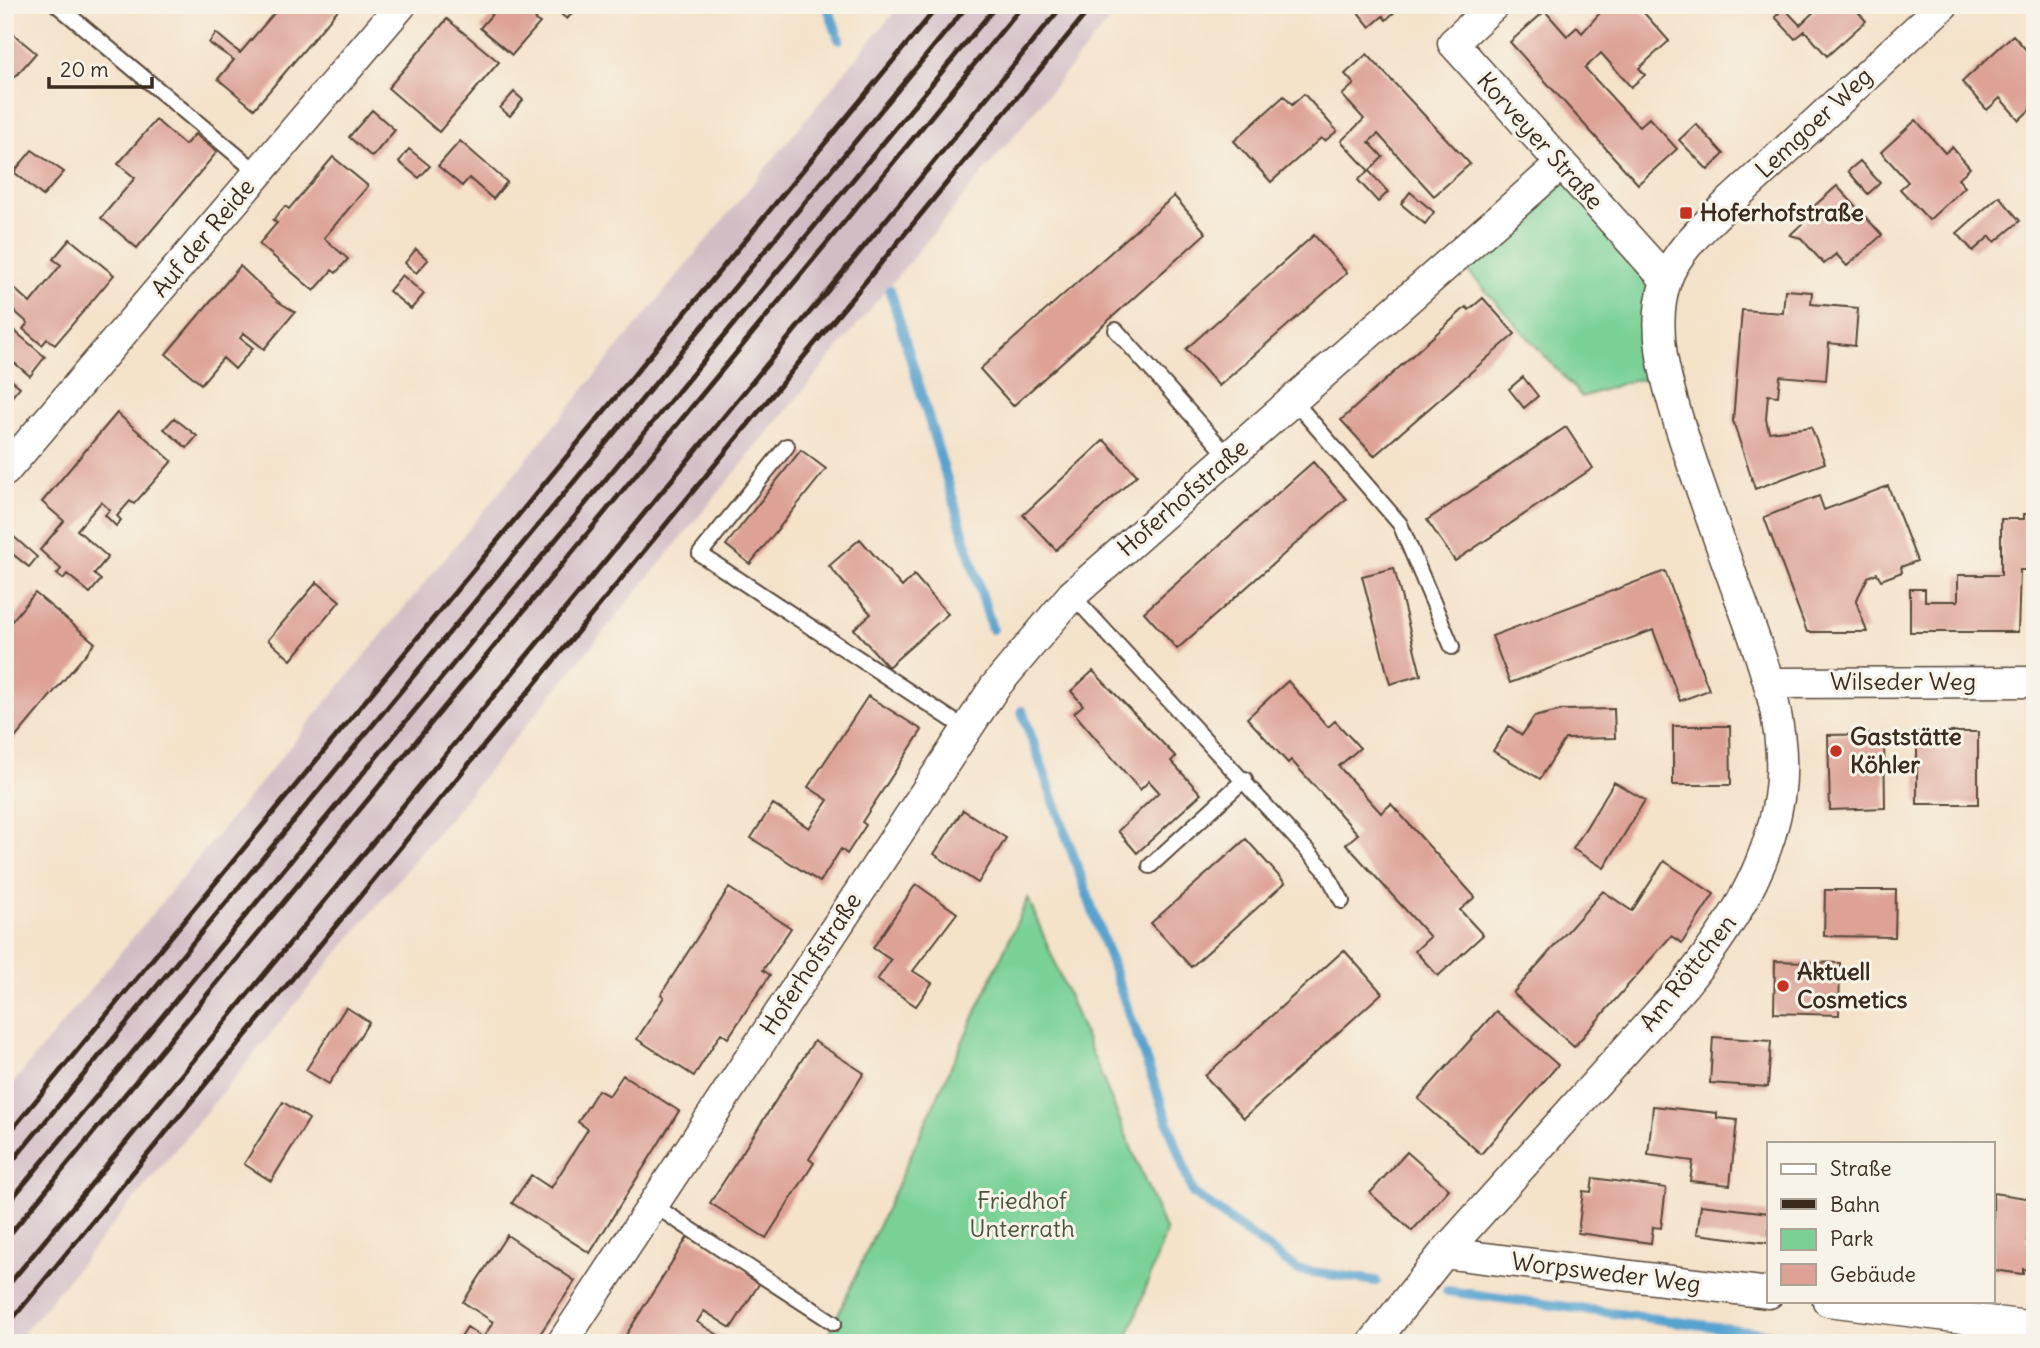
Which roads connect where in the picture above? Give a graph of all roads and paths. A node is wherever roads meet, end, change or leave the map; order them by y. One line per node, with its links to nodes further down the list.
1 (57, 5): 6 (lane)
2 (401, 5): 6 (street, Auf der Reide)
3 (1494, 5): 5 (street, Korveyer Straße)
4 (1943, 5): 7 (street, Lemgoer Weg)
5 (1560, 165): 7 (street, Korveyer Straße); 9 (street, Hoferhofstraße)
6 (258, 173): 12 (street, Auf der Reide)
7 (1666, 280): 16 (street, Am Röttchen)
8 (1115, 330): 11 (lane)
9 (1293, 401): 11 (street, Hoferhofstraße); 14 (lane)
10 (787, 446): 17 (lane)
11 (1229, 457): 13 (street, Hoferhofstraße)
12 (5, 471)
13 (1072, 595): 17 (street, Hoferhofstraße); 18 (lane)
14 (1452, 648)
15 (2035, 682): 16 (street, Wilseder Weg)
16 (1771, 683): 22 (street, Am Röttchen)
17 (966, 729): 21 (street, Hoferhofstraße)
18 (1245, 779): 19 (lane); 20 (lane)
19 (1150, 866)
20 (1342, 901)
21 (652, 1204): 25 (lane); 27 (street, Hoferhofstraße)
22 (1444, 1253): 23 (street, Worpsweder Weg); 28 (street, Am Röttchen)
23 (1767, 1293)
24 (1836, 1302): 26 (street)
25 (834, 1323)
26 (2035, 1327)
27 (562, 1343)
28 (1373, 1343)

